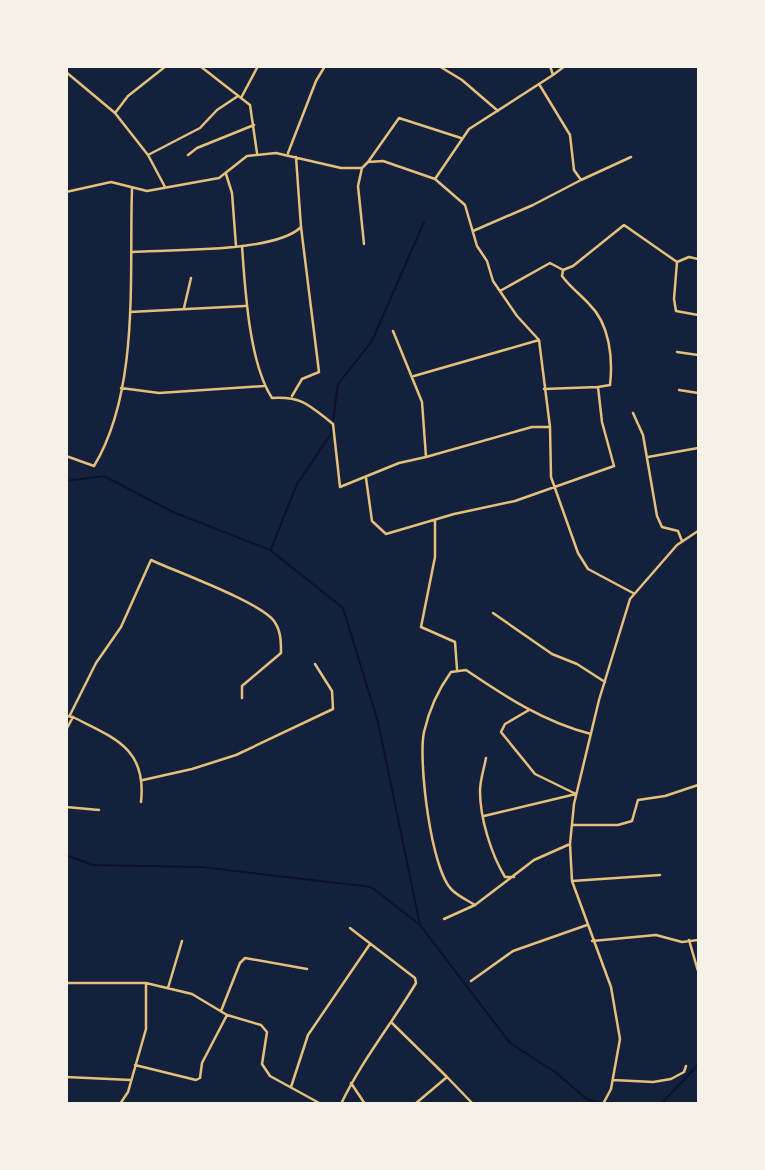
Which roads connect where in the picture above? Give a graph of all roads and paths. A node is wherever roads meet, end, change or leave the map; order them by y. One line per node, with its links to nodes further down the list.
1 (166, 66): 13 (street)
2 (200, 66): 11 (street)
3 (258, 66): 11 (street)
4 (326, 66): 17 (street)
5 (439, 66): 12 (street)
6 (551, 66): 9 (street)
7 (565, 66): 9 (street)
8 (66, 72): 13 (street)
9 (553, 75): 10 (street)
10 (539, 84): 12 (street); 26 (street)
11 (239, 97): 14 (street); 18 (street)
12 (498, 111): 15 (street)
13 (115, 113): 18 (street)
14 (254, 125): 16 (street); 19 (street)
15 (462, 138): 22 (street); 25 (street)
16 (257, 153): 17 (street); 24 (street)
17 (288, 153): 20 (street)
18 (148, 155): 27 (street)
19 (188, 155)
20 (296, 157): 23 (street); 32 (street)
21 (631, 157): 26 (street)
22 (368, 162): 23 (street); 25 (street)
23 (362, 167): 34 (street)
24 (226, 174): 27 (street); 35 (street)
25 (435, 179): 33 (street)
26 (581, 180): 33 (street)
27 (165, 187): 28 (street)
28 (132, 188): 29 (street); 37 (street)
29 (66, 192)
30 (66, 215): 31 (street)
31 (66, 224)
32 (301, 226): 36 (street); 58 (street)
33 (473, 231): 42 (street)
34 (364, 244)
35 (236, 246): 36 (street); 37 (street)
36 (242, 246): 43 (street)
37 (130, 253): 45 (street)
38 (698, 258): 39 (street)
39 (677, 262): 40 (street); 46 (street)
40 (563, 270): 42 (street); 53 (street)
41 (191, 278): 44 (street)
42 (500, 291): 48 (street)
43 (247, 306): 44 (street); 52 (street)
44 (184, 308): 45 (street)
45 (130, 312): 54 (street)
46 (698, 315)
47 (393, 331): 51 (street)
48 (539, 340): 51 (street); 55 (street)
49 (677, 352): 50 (street)
50 (698, 355)
51 (413, 377): 63 (street)
52 (264, 386): 54 (street); 58 (street)
53 (598, 387): 55 (street); 66 (street)
54 (121, 388): 62 (street)
55 (544, 389): 60 (street)
56 (679, 390): 57 (street)
57 (698, 393)
58 (292, 397): 65 (street)
59 (633, 413): 64 (street)
60 (550, 427): 63 (street); 66 (street)
61 (698, 448): 64 (street)
62 (66, 456)
63 (426, 457): 65 (street)
64 (648, 457): 69 (street)
65 (366, 478): 67 (street)
66 (554, 488): 67 (street); 70 (street)
67 (435, 520): 73 (street)
68 (698, 531): 69 (street)
69 (682, 541): 70 (street)
70 (633, 593): 74 (street)
71 (493, 612): 74 (street)
72 (315, 664): 83 (street)
73 (457, 669): 76 (street); 95 (street)
74 (605, 682): 79 (street)
75 (242, 698): 77 (street)
76 (529, 710): 79 (street); 85 (street)
77 (70, 716): 78 (street); 83 (street)
78 (66, 730)
79 (591, 734): 85 (street)
80 (66, 737): 81 (street)
81 (66, 753)
82 (486, 758): 89 (street)
83 (143, 780): 86 (street)
84 (698, 785): 90 (street)
85 (576, 794): 89 (street); 90 (street)
86 (141, 802)
87 (66, 807): 88 (street)
88 (99, 810)
89 (484, 816): 93 (street)
90 (572, 825): 91 (street)
91 (570, 844): 93 (street); 94 (street)
92 (660, 875): 94 (street)
93 (514, 877): 95 (street)
94 (572, 881): 97 (street)
95 (475, 905): 96 (street)
96 (444, 919)
97 (587, 925): 102 (street); 106 (street)
98 (350, 928): 103 (street)
99 (689, 940): 100 (street); 102 (street); 105 (street)
100 (698, 940)
101 (183, 941): 109 (street)
102 (592, 941): 118 (street)
103 (371, 943): 112 (street); 120 (street)
104 (307, 969): 110 (street)
105 (698, 971)
106 (471, 981)
107 (146, 983): 108 (street); 109 (street); 113 (street)
108 (66, 984)
109 (168, 988): 110 (street)
110 (221, 1011): 111 (street)
111 (227, 1015): 113 (street); 120 (street)
112 (392, 1023): 116 (street); 119 (street)
113 (135, 1065): 117 (street)
114 (686, 1066): 118 (street)
115 (66, 1077): 117 (street)
116 (447, 1077): 125 (street); 126 (street)
117 (131, 1080): 121 (street)
118 (613, 1080): 127 (street)
119 (351, 1083): 123 (street); 124 (street)
120 (291, 1087): 122 (street)
121 (120, 1104)
122 (321, 1104)
123 (341, 1104)
124 (365, 1104)
125 (415, 1104)
126 (473, 1104)
127 (603, 1104)

